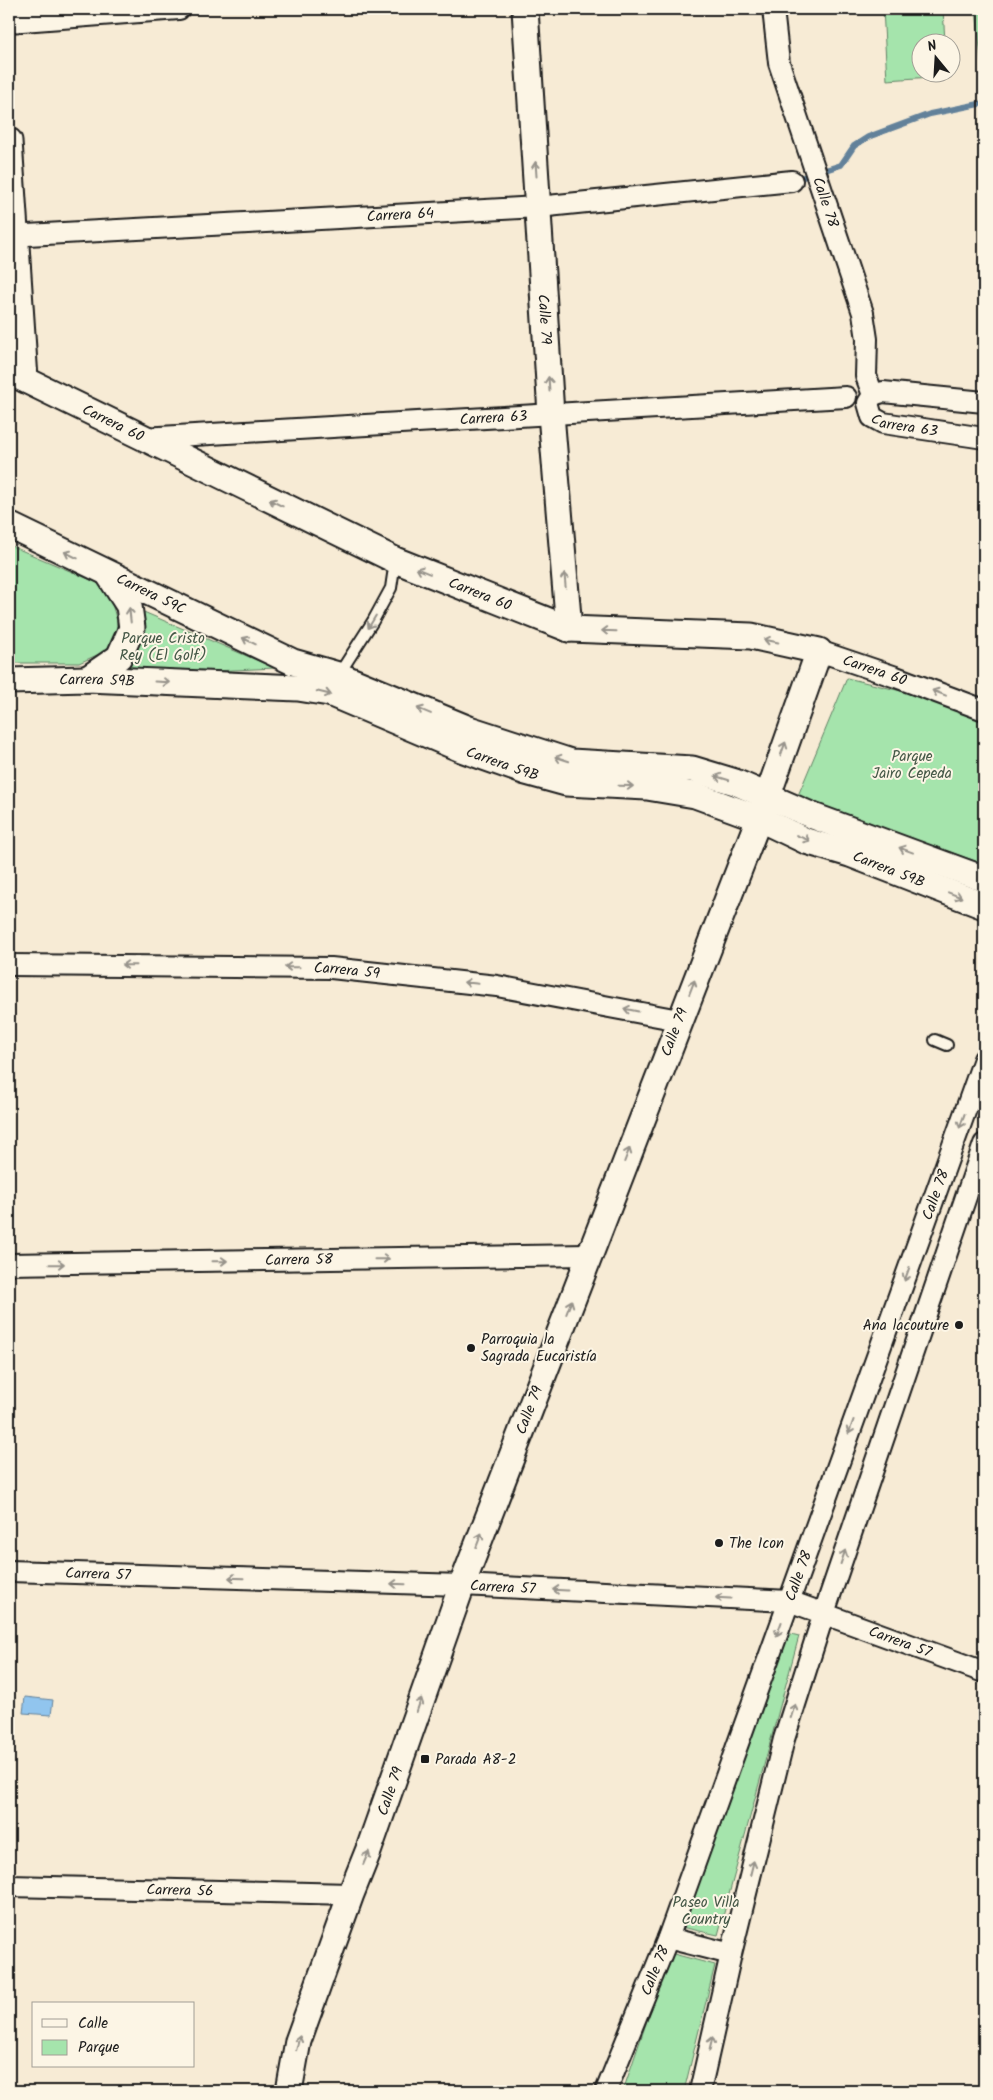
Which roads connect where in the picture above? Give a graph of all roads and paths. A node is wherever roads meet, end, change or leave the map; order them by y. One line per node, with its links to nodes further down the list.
1 (179, 9): 4 (street)
2 (526, 9): 7 (street, Calle 79, one-way to 2)
3 (773, 9): 10 (street, Calle 78)
4 (9, 22)
5 (9, 141): 8 (street)
6 (792, 181): 7 (street, Carrera 64)
7 (538, 207): 8 (street, Carrera 64); 13 (street, Calle 79, one-way to 7)
8 (12, 236): 9 (street)
9 (17, 376): 14 (street, Carrera 60)
10 (873, 395): 12 (street, Carrera 63); 15 (street, Carrera 63)
11 (846, 397): 13 (street, Carrera 63)
12 (984, 402)
13 (551, 414): 14 (street, Carrera 63); 19 (street, Calle 79, one-way to 13)
14 (141, 438): 17 (street, Carrera 60, one-way to 14)
15 (984, 438)
16 (9, 524): 18 (street, Carrera 59C, one-way to 16)
17 (395, 560): 19 (street, Carrera 60, one-way to 17); 22 (lane, one-way to 22)
18 (108, 574): 21 (street, Carrera 59C, one-way to 18); 23 (street, one-way to 18)
19 (569, 629): 20 (street, Carrera 60, one-way to 19)
20 (819, 651): 25 (street, Carrera 60, one-way to 20); 27 (street, Calle 79, one-way to 20)
21 (293, 662): 22 (street, Carrera 59B)
22 (338, 675): 26 (street, Carrera 59B, one-way to 22)
23 (87, 679): 24 (street, Carrera 59B); 26 (street, Carrera 59B, one-way to 26)
24 (9, 681)
25 (984, 710)
26 (465, 739): 27 (street, Carrera 59B, one-way to 26); 28 (street, Carrera 59B, one-way to 28)
27 (768, 795): 28 (street, Calle 79); 29 (street, Carrera 59B, one-way to 27)
28 (758, 818): 30 (street, Carrera 59B, one-way to 30); 32 (street, Calle 79, one-way to 28)
29 (984, 878)
30 (984, 906)
31 (9, 964): 32 (street, Carrera 59, one-way to 31)
32 (679, 1020): 37 (street, Calle 79, one-way to 32)
33 (935, 1040): 34 (lane)
34 (947, 1045)
35 (984, 1059): 41 (street, Calle 78, one-way to 41)
36 (984, 1144): 42 (street, Calle 78, one-way to 36)
37 (589, 1255): 38 (street, Carrera 58, one-way to 37); 40 (street, Calle 79, one-way to 37)
38 (9, 1264)
39 (9, 1571): 40 (street, Carrera 57, one-way to 39)
40 (462, 1585): 41 (street, Carrera 57, one-way to 40); 45 (street, Calle 79, one-way to 40)
41 (789, 1601): 42 (street, Carrera 57); 46 (street, Calle 78, one-way to 46)
42 (824, 1613): 43 (street, Carrera 57); 47 (street, Calle 78, one-way to 42)
43 (984, 1672)
44 (9, 1886): 45 (street, Carrera 56)
45 (351, 1894): 48 (street, Calle 79, one-way to 45)
46 (668, 1938): 47 (street); 49 (street, Calle 78)
47 (730, 1954): 50 (street, Calle 78, one-way to 47)
48 (289, 2091)
49 (606, 2091)
50 (700, 2091)

